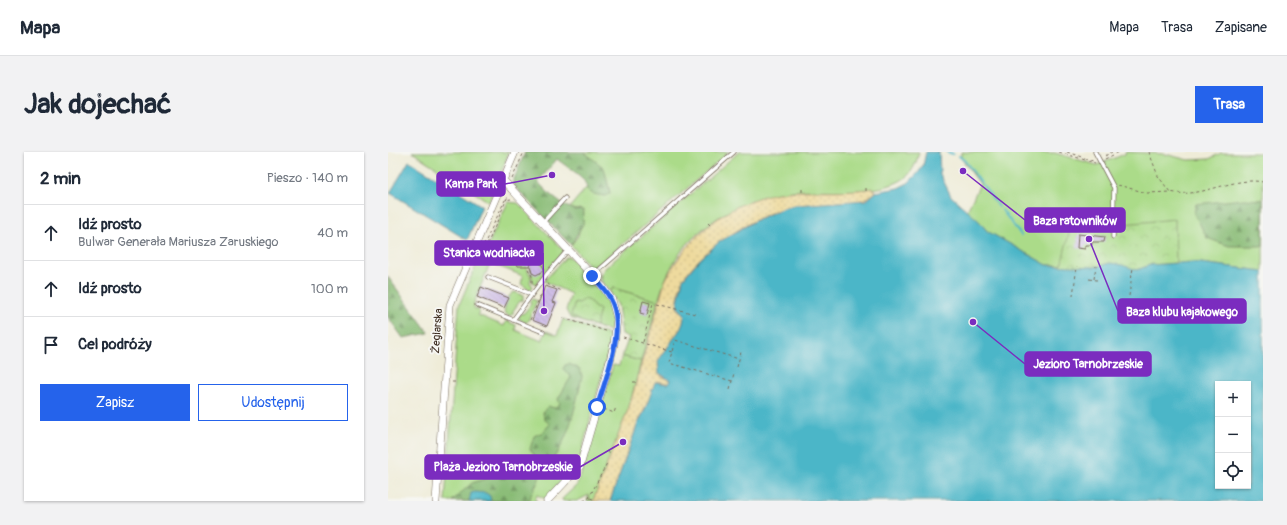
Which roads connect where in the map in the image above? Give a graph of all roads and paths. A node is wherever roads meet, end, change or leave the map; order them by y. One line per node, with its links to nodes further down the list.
1 (515, 152): 10 (street, Żeglarska)
2 (524, 152): 13 (path)
3 (734, 152): 33 (lane)
4 (1059, 152): 5 (path)
5 (1066, 152)
6 (1096, 152): 12 (lane)
7 (1112, 152): 8 (path)
8 (1119, 152)
9 (1149, 152): 18 (path)
10 (503, 180): 13 (street); 71 (street, Żeglarska)
11 (1263, 182): 18 (path)
12 (1114, 186): 18 (path); 25 (lane)
13 (510, 187): 20 (path); 22 (street)
14 (866, 188): 17 (path)
15 (802, 189): 16 (path)
16 (802, 192)
17 (866, 192)
18 (1170, 192)
19 (565, 198): 22 (lane)
20 (507, 199): 21 (path); 28 (path); 32 (path)
21 (516, 200)
22 (543, 222): 26 (street)
23 (708, 222): 24 (path)
24 (710, 225)
25 (1113, 237)
26 (569, 250): 33 (street); 40 (lane)
27 (530, 262): 38 (path)
28 (473, 264)
29 (1076, 266): 41 (path)
30 (1096, 266): 36 (path)
31 (1133, 267): 42 (path)
32 (472, 270)
33 (592, 276): 51 (street)
34 (488, 278): 40 (lane)
35 (1089, 279): 36 (path)
36 (1094, 279): 37 (path)
37 (1097, 280)
38 (533, 285)
39 (562, 291): 49 (path)
40 (531, 294): 48 (lane)
41 (1073, 296)
42 (1129, 296)
43 (653, 303): 52 (path)
44 (657, 304): 46 (path)
45 (477, 305): 48 (lane)
46 (695, 314)
47 (563, 318): 51 (path)
48 (513, 320): 49 (lane)
49 (528, 326): 50 (lane)
50 (543, 332)
51 (616, 334): 52 (path); 64 (street)
52 (643, 343): 53 (path)
53 (672, 352): 55 (path); 59 (path)
54 (741, 352): 55 (path)
55 (739, 359): 56 (path)
56 (737, 367)
57 (734, 374): 59 (path)
58 (450, 377): 60 (path)
59 (732, 381): 63 (path)
60 (450, 382)
61 (633, 382): 62 (path)
62 (636, 382)
63 (730, 389)
64 (597, 407): 65 (path); 72 (street)
65 (616, 407)
66 (607, 451): 67 (path)
67 (611, 453)
68 (607, 463): 69 (path)
69 (589, 498): 70 (path); 73 (path)
70 (593, 499)
71 (436, 501)
72 (547, 501)
73 (583, 501)

